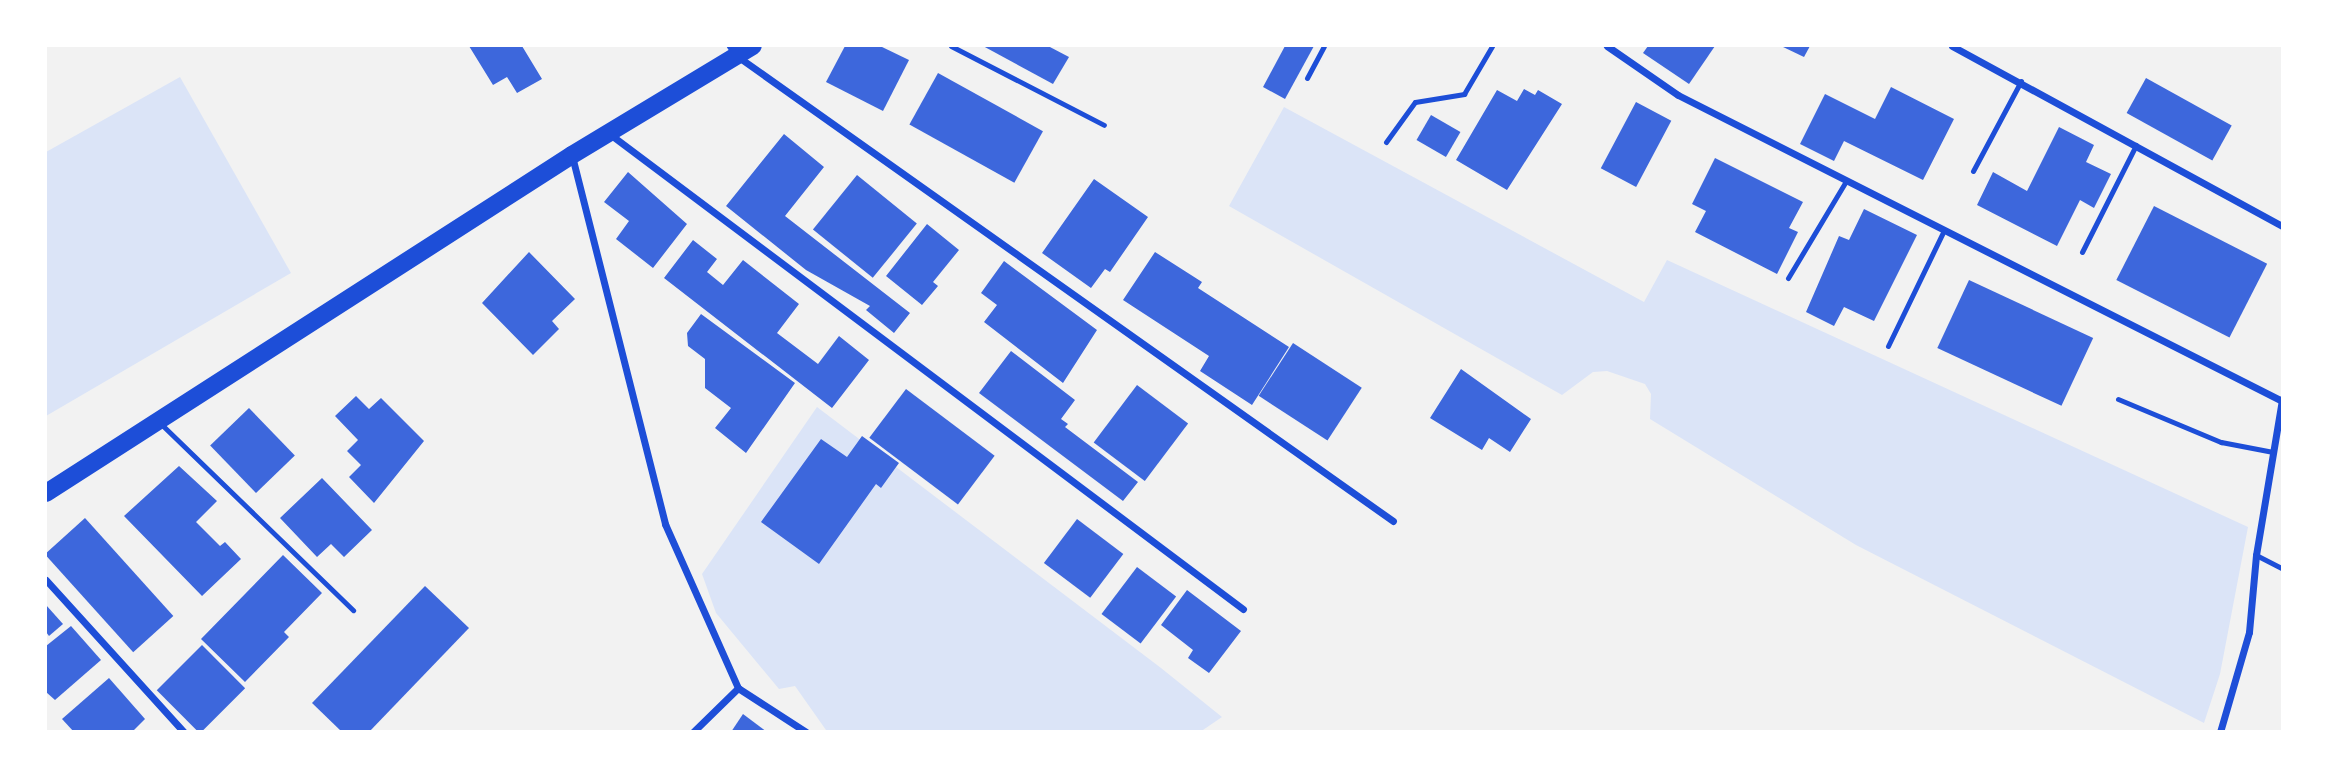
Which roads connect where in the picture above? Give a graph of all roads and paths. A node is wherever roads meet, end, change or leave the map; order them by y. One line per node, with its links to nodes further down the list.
1 (753, 46): 7 (main road)
2 (951, 46): 10 (lane)
3 (1324, 46): 8 (lane)
4 (1492, 46): 12 (lane)
5 (1607, 46): 16 (street)
6 (1952, 46): 9 (street)
7 (733, 51): 11 (main road); 27 (street)
8 (1307, 78)
9 (2021, 81): 13 (street); 15 (lane)
10 (1104, 125)
11 (608, 132): 14 (main road); 31 (street)
12 (1386, 142)
13 (2136, 145): 17 (street); 19 (lane)
14 (572, 155): 24 (main road); 33 (street)
15 (1973, 171)
16 (1846, 181): 18 (street); 20 (lane)
17 (2283, 226)
18 (1944, 230): 21 (lane); 23 (street)
19 (2081, 252)
20 (1788, 278)
21 (1888, 346)
22 (2118, 399): 25 (lane)
23 (2282, 400): 25 (street)
24 (157, 421): 26 (main road); 32 (lane)
25 (2273, 452): 28 (street)
26 (46, 493)
27 (1393, 521)
28 (2256, 555): 29 (lane); 37 (street)
29 (2283, 568)
30 (46, 580): 34 (street)
31 (1243, 609)
32 (353, 610)
33 (738, 688): 35 (street); 36 (street)
34 (184, 732)
35 (693, 732)
36 (806, 732)
37 (2220, 732)

